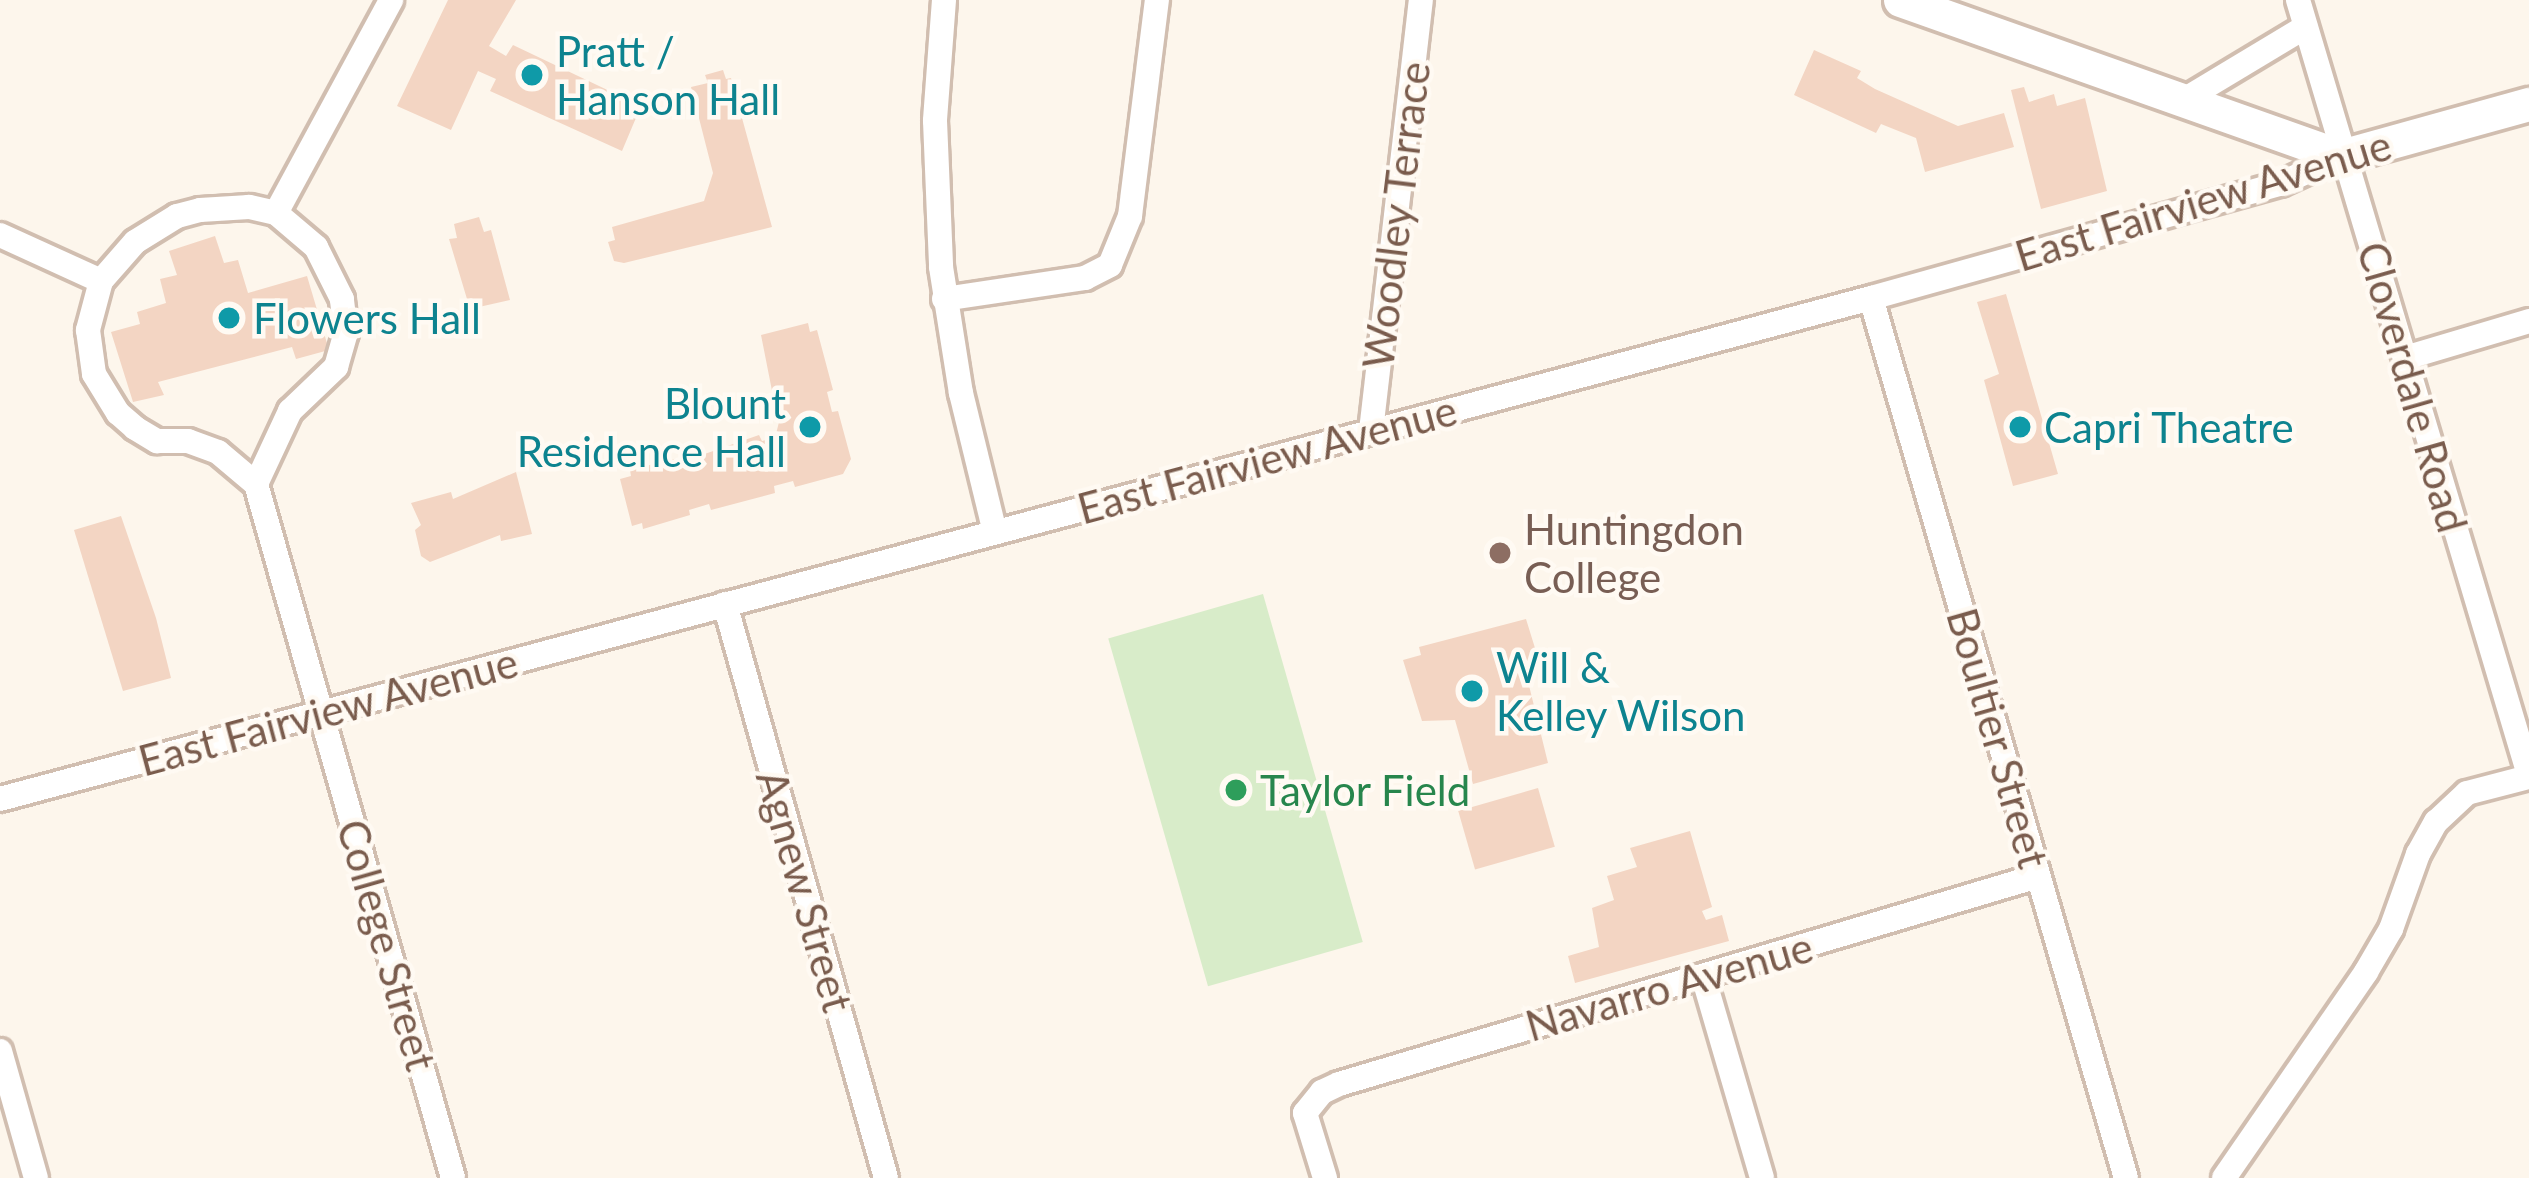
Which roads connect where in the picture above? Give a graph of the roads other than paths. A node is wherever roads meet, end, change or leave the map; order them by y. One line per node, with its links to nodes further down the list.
1 (391, 0): 11 (street)
2 (944, 0): 15 (street)
3 (1157, 0): 15 (street)
4 (1420, 0): 18 (street, Woodley Terrace)
5 (1900, 0): 8 (main road)
6 (2298, 0): 7 (street, Cloverdale Road)
7 (2306, 27): 8 (street); 10 (street, Cloverdale Road)
8 (2187, 98): 10 (main road)
9 (2529, 104): 10 (main road, East Fairview Avenue)
10 (2341, 156): 14 (street, East Fairview Avenue); 17 (street, Cloverdale Road)
11 (277, 213): 13 (street); 19 (street)
12 (0, 235): 13 (street)
13 (101, 281): 19 (street)
14 (1870, 298): 18 (street, East Fairview Avenue); 25 (street, Boultier Street)
15 (944, 299): 20 (street)
16 (2529, 321): 17 (street)
17 (2405, 358): 23 (street, Cloverdale Road)
18 (1371, 431): 20 (street, East Fairview Avenue)
19 (256, 484): 22 (street, College Street)
20 (995, 532): 21 (street, East Fairview Avenue)
21 (725, 604): 22 (street, East Fairview Avenue); 30 (street, Agnew Street)
22 (322, 712): 24 (street, East Fairview Avenue); 29 (street, College Street)
23 (2529, 776): 34 (street)
24 (0, 799)
25 (2038, 876): 26 (street, Navarro Avenue); 33 (street, Boultier Street)
26 (1703, 976): 31 (street, Navarro Avenue); 32 (street)
27 (0, 1051): 28 (street)
28 (36, 1178)
29 (453, 1178)
30 (886, 1178)
31 (1325, 1178)
32 (1762, 1178)
33 (2126, 1178)
34 (2224, 1178)

